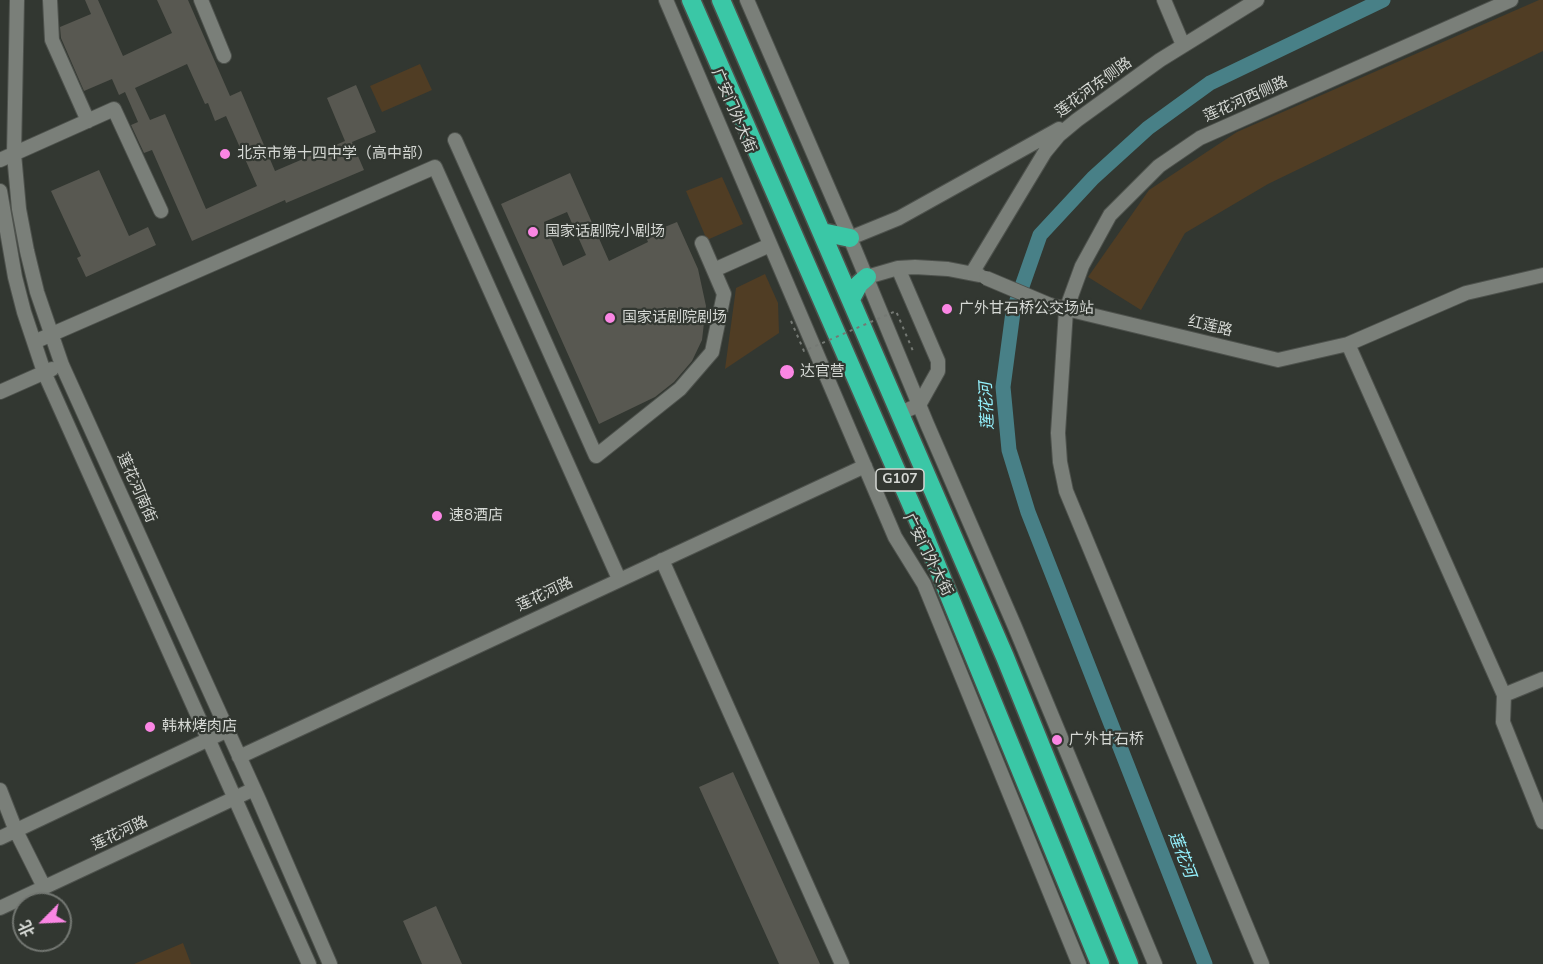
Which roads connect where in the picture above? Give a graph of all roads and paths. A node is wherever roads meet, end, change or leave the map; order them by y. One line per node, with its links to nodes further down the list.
1 (17, 0): 18 (street, 莲花河南街)
2 (50, 0): 16 (street)
3 (201, 0): 12 (street)
4 (666, 0): 25 (street, 广安门外大街)
5 (691, 0): 63 (highway, 广安门外大街 / G107)
6 (721, 0): 14 (highway, 广安门外大街 / G107)
7 (747, 0): 13 (street)
8 (1164, 0): 11 (street)
9 (1257, 0): 11 (street, 莲花河东侧路)
10 (1511, 0): 32 (street, 莲花河西侧路)
11 (1183, 45): 15 (street, 莲花河东侧路)
12 (224, 56)
13 (775, 66): 14 (street); 23 (street)
14 (754, 76): 22 (highway, 广安门外大街 / G107)
15 (1077, 120): 23 (street); 28 (street, 莲花河东侧路)
16 (88, 121): 18 (street); 21 (street)
17 (455, 140): 27 (street)
18 (14, 154): 19 (street); 34 (street, 莲花河南街)
19 (0, 160)
20 (0, 190): 35 (street)
21 (162, 211)
22 (822, 232): 23 (highway); 31 (highway, 广安门外大街 / G107)
23 (850, 238): 30 (street)
24 (702, 243): 27 (street)
25 (770, 245): 27 (street); 43 (street, 广安门外大街)
26 (898, 268): 28 (street, 红莲路); 30 (street, 红莲路); 41 (street)
27 (714, 270)
28 (972, 273): 32 (street, 红莲路, bridge)
29 (1543, 275): 36 (street, 红莲路)
30 (867, 277): 31 (highway); 41 (street)
31 (851, 299): 42 (highway, 广安门外大街 / G107)
32 (1066, 310): 36 (street, 红莲路); 66 (street, 莲花河西侧路)
33 (791, 321): 37 (path, bridge)
34 (52, 334): 35 (street); 38 (street, 莲花河南街); 45 (street)
35 (34, 342): 39 (street)
36 (1348, 344): 47 (street)
37 (913, 351)
38 (62, 365): 39 (street); 48 (street, 莲花河南街)
39 (44, 372): 40 (street); 49 (street)
40 (0, 392)
41 (919, 405): 42 (street); 65 (street)
42 (900, 413): 64 (highway, 广安门外大街 / G107)
43 (865, 466): 44 (street, 莲花河路); 62 (street, 广安门外大街)
44 (662, 560): 45 (street, 莲花河路); 61 (street)
45 (619, 579): 50 (street, 莲花河路)
46 (1543, 679): 47 (street)
47 (1504, 695): 54 (street)
48 (228, 730): 49 (street); 50 (street, 莲花河南街)
49 (208, 740): 53 (street); 55 (street)
50 (239, 756): 51 (street, 莲花河南街)
51 (254, 789): 53 (street, 莲花河路); 60 (street, 莲花河南街)
52 (0, 790): 55 (street)
53 (235, 799): 57 (street, 莲花河路); 59 (street)
54 (1543, 822)
55 (16, 831): 56 (street); 57 (street)
56 (0, 838)
57 (44, 887): 58 (street, 莲花河路)
58 (0, 908)
59 (309, 964)
60 (330, 964)
61 (842, 964)
62 (1079, 964)
63 (1100, 964)
64 (1130, 964)
65 (1155, 964)
66 (1262, 964)

